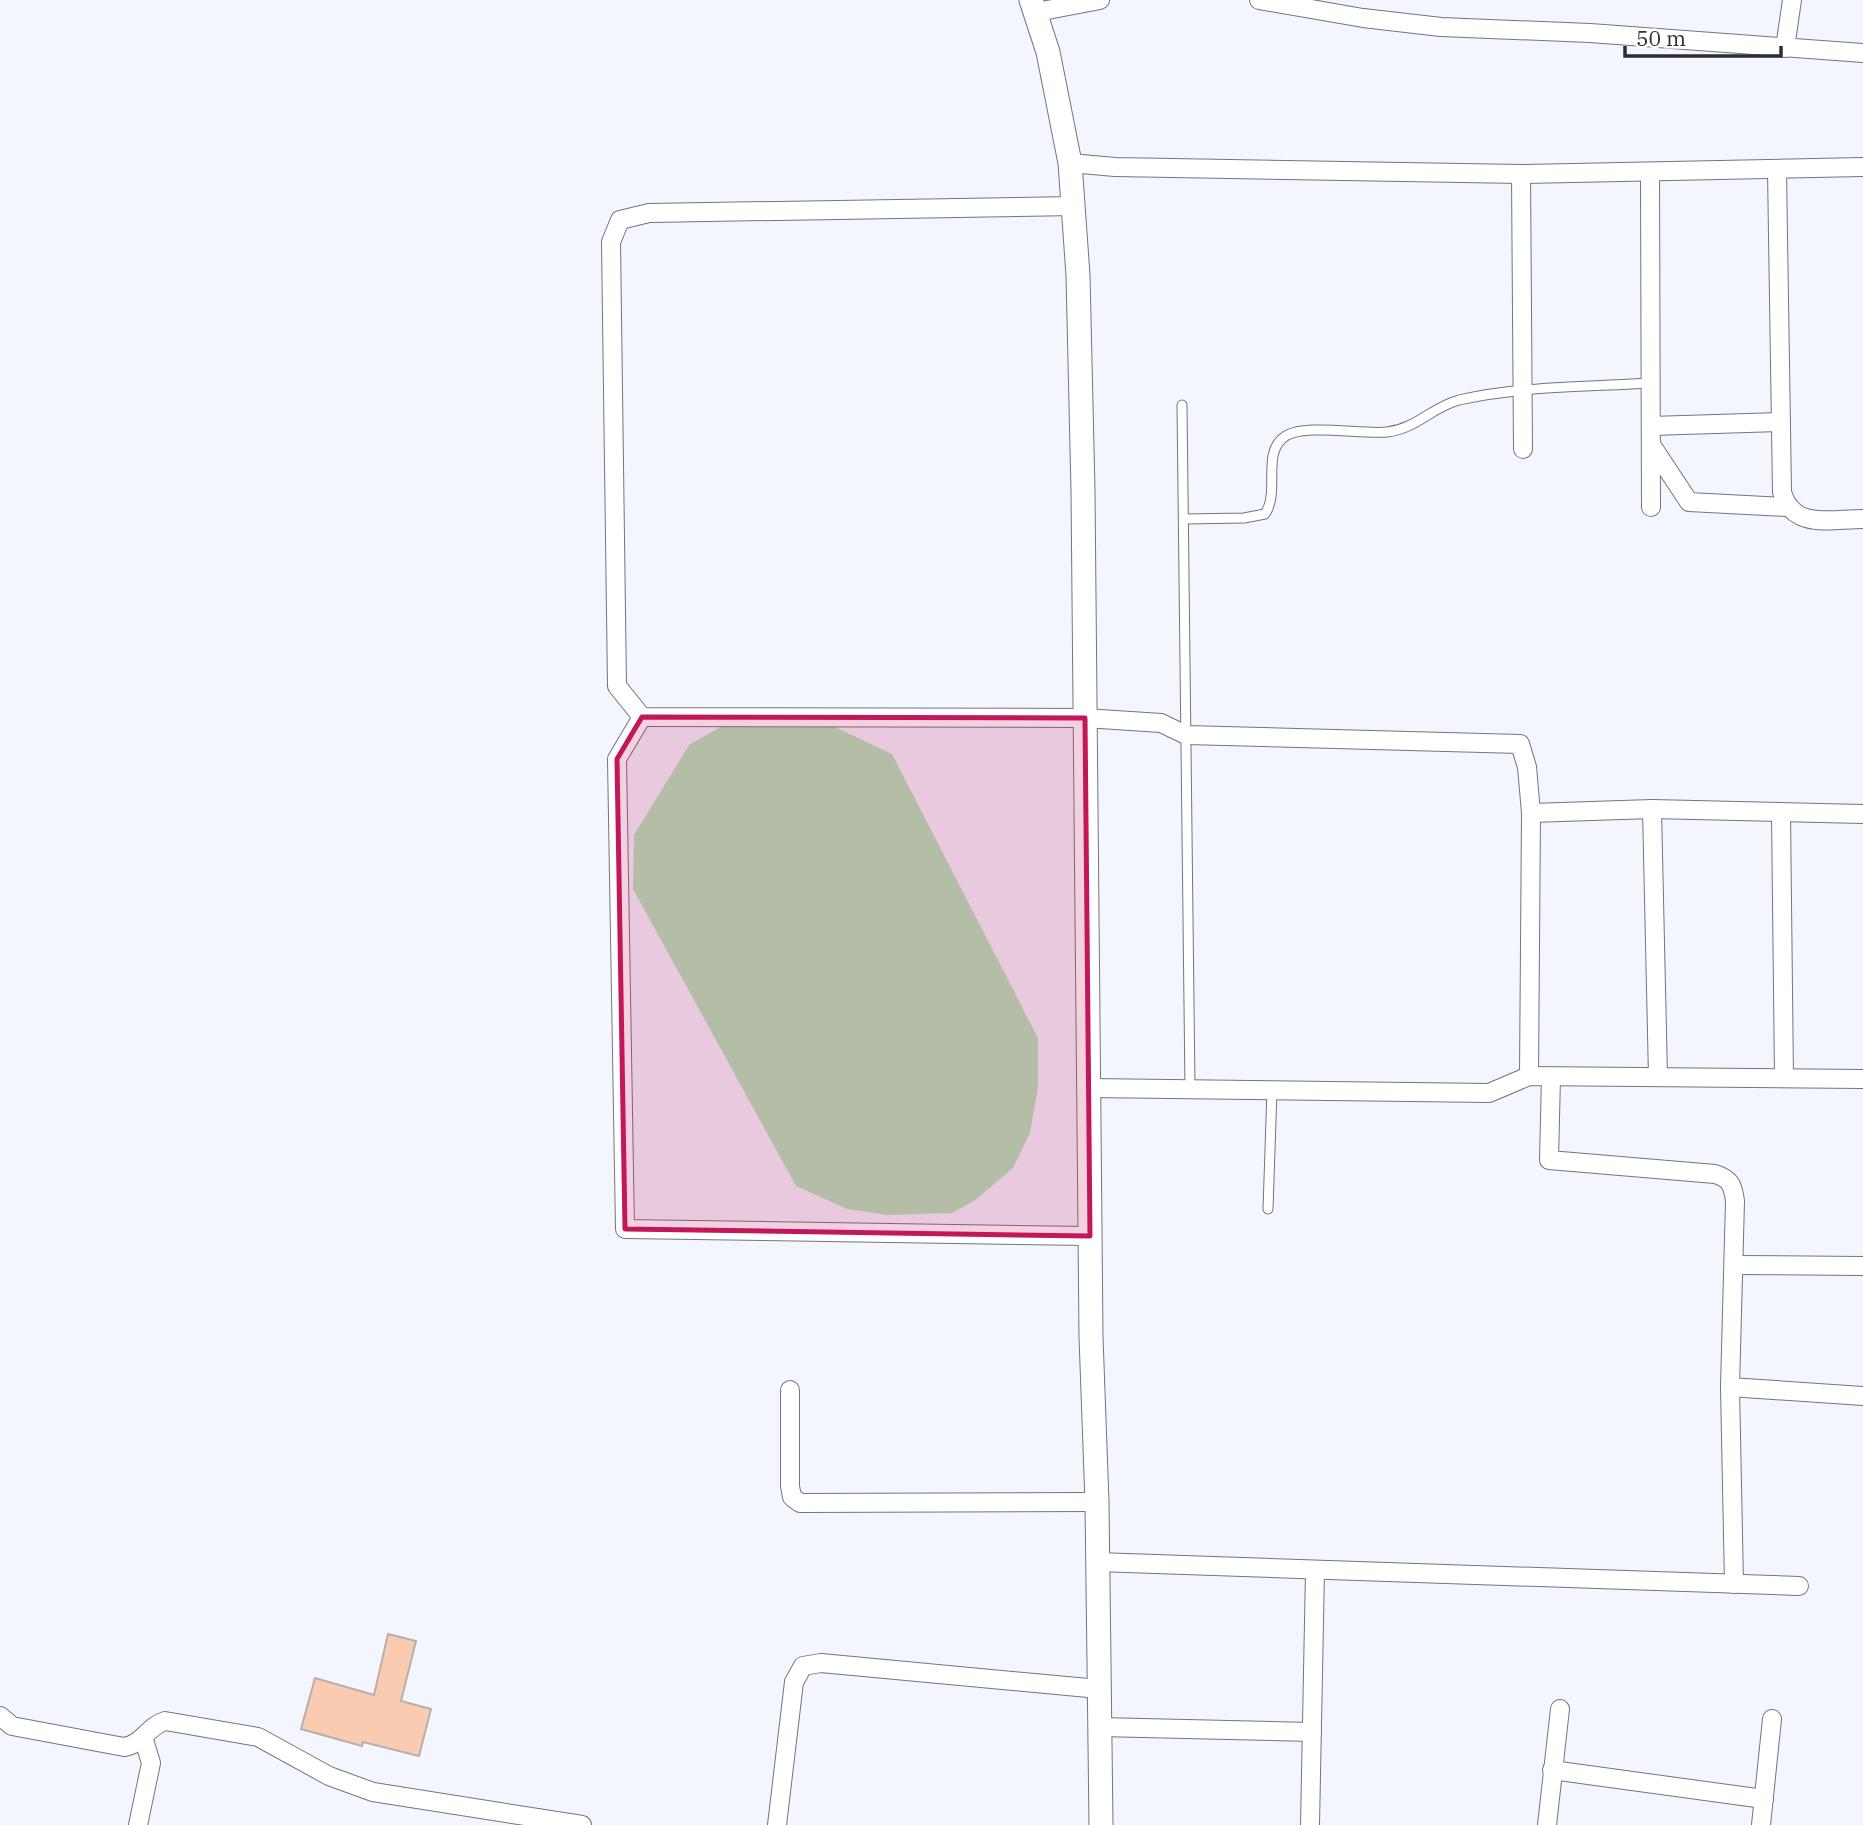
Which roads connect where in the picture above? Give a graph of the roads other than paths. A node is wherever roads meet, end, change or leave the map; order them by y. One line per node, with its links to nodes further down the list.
1 (1100, 0): 4 (street)
2 (1259, 0): 5 (street)
3 (1792, 0): 5 (street)
4 (1034, 6): 7 (street)
5 (1785, 48): 6 (street)
6 (1863, 53)
7 (1070, 163): 10 (street); 12 (street)
8 (1863, 167): 9 (street)
9 (1777, 170): 11 (street); 16 (street)
10 (1521, 174): 11 (street); 14 (street)
11 (1650, 174): 13 (street)
12 (1075, 206): 24 (street); 25 (street)
13 (1650, 383): 14 (lane); 17 (street)
14 (1524, 389): 19 (street); 22 (lane)
15 (1182, 405): 22 (lane)
16 (1781, 422): 17 (street); 21 (street)
17 (1651, 426): 18 (street)
18 (1652, 446): 20 (street); 21 (street)
19 (1523, 449)
20 (1651, 507)
21 (1787, 507): 23 (street)
22 (1184, 519): 26 (lane)
23 (1863, 519)
24 (642, 717): 25 (street); 40 (street)
25 (1086, 718): 26 (street); 36 (street)
26 (1186, 735): 28 (street); 37 (lane)
27 (1652, 809): 28 (street); 29 (street); 33 (street)
28 (1531, 813): 31 (street)
29 (1781, 813): 30 (street); 34 (street)
30 (1863, 814)
31 (1529, 1076): 32 (street); 38 (street)
32 (1551, 1077): 33 (street); 41 (street)
33 (1658, 1077): 34 (street)
34 (1784, 1079): 35 (street)
35 (1863, 1079)
36 (1089, 1088): 37 (street); 40 (street)
37 (1190, 1089): 38 (street)
38 (1272, 1090): 39 (lane)
39 (1268, 1209)
40 (1090, 1236): 46 (street)
41 (1734, 1265): 42 (street); 43 (street)
42 (1863, 1266)
43 (1730, 1387): 45 (street); 49 (street)
44 (790, 1390): 46 (street)
45 (1863, 1396)
46 (1097, 1502): 47 (street)
47 (1097, 1562): 48 (street); 51 (street)
48 (1315, 1571): 49 (street); 56 (street)
49 (1734, 1584): 50 (street)
50 (1799, 1586)
51 (1099, 1689): 55 (street); 63 (street)
52 (1560, 1709): 58 (street)
53 (0, 1716): 57 (street)
54 (1772, 1719): 59 (street)
55 (1100, 1727): 56 (street); 64 (street)
56 (1312, 1732): 65 (street)
57 (144, 1737): 60 (street); 61 (street)
58 (1552, 1770): 59 (street); 66 (street)
59 (1764, 1799): 67 (street)
60 (532, 1821): 62 (street)
61 (138, 1825)
62 (582, 1825)
63 (777, 1825)
64 (1101, 1825)
65 (1310, 1825)
66 (1547, 1825)
67 (1761, 1825)

